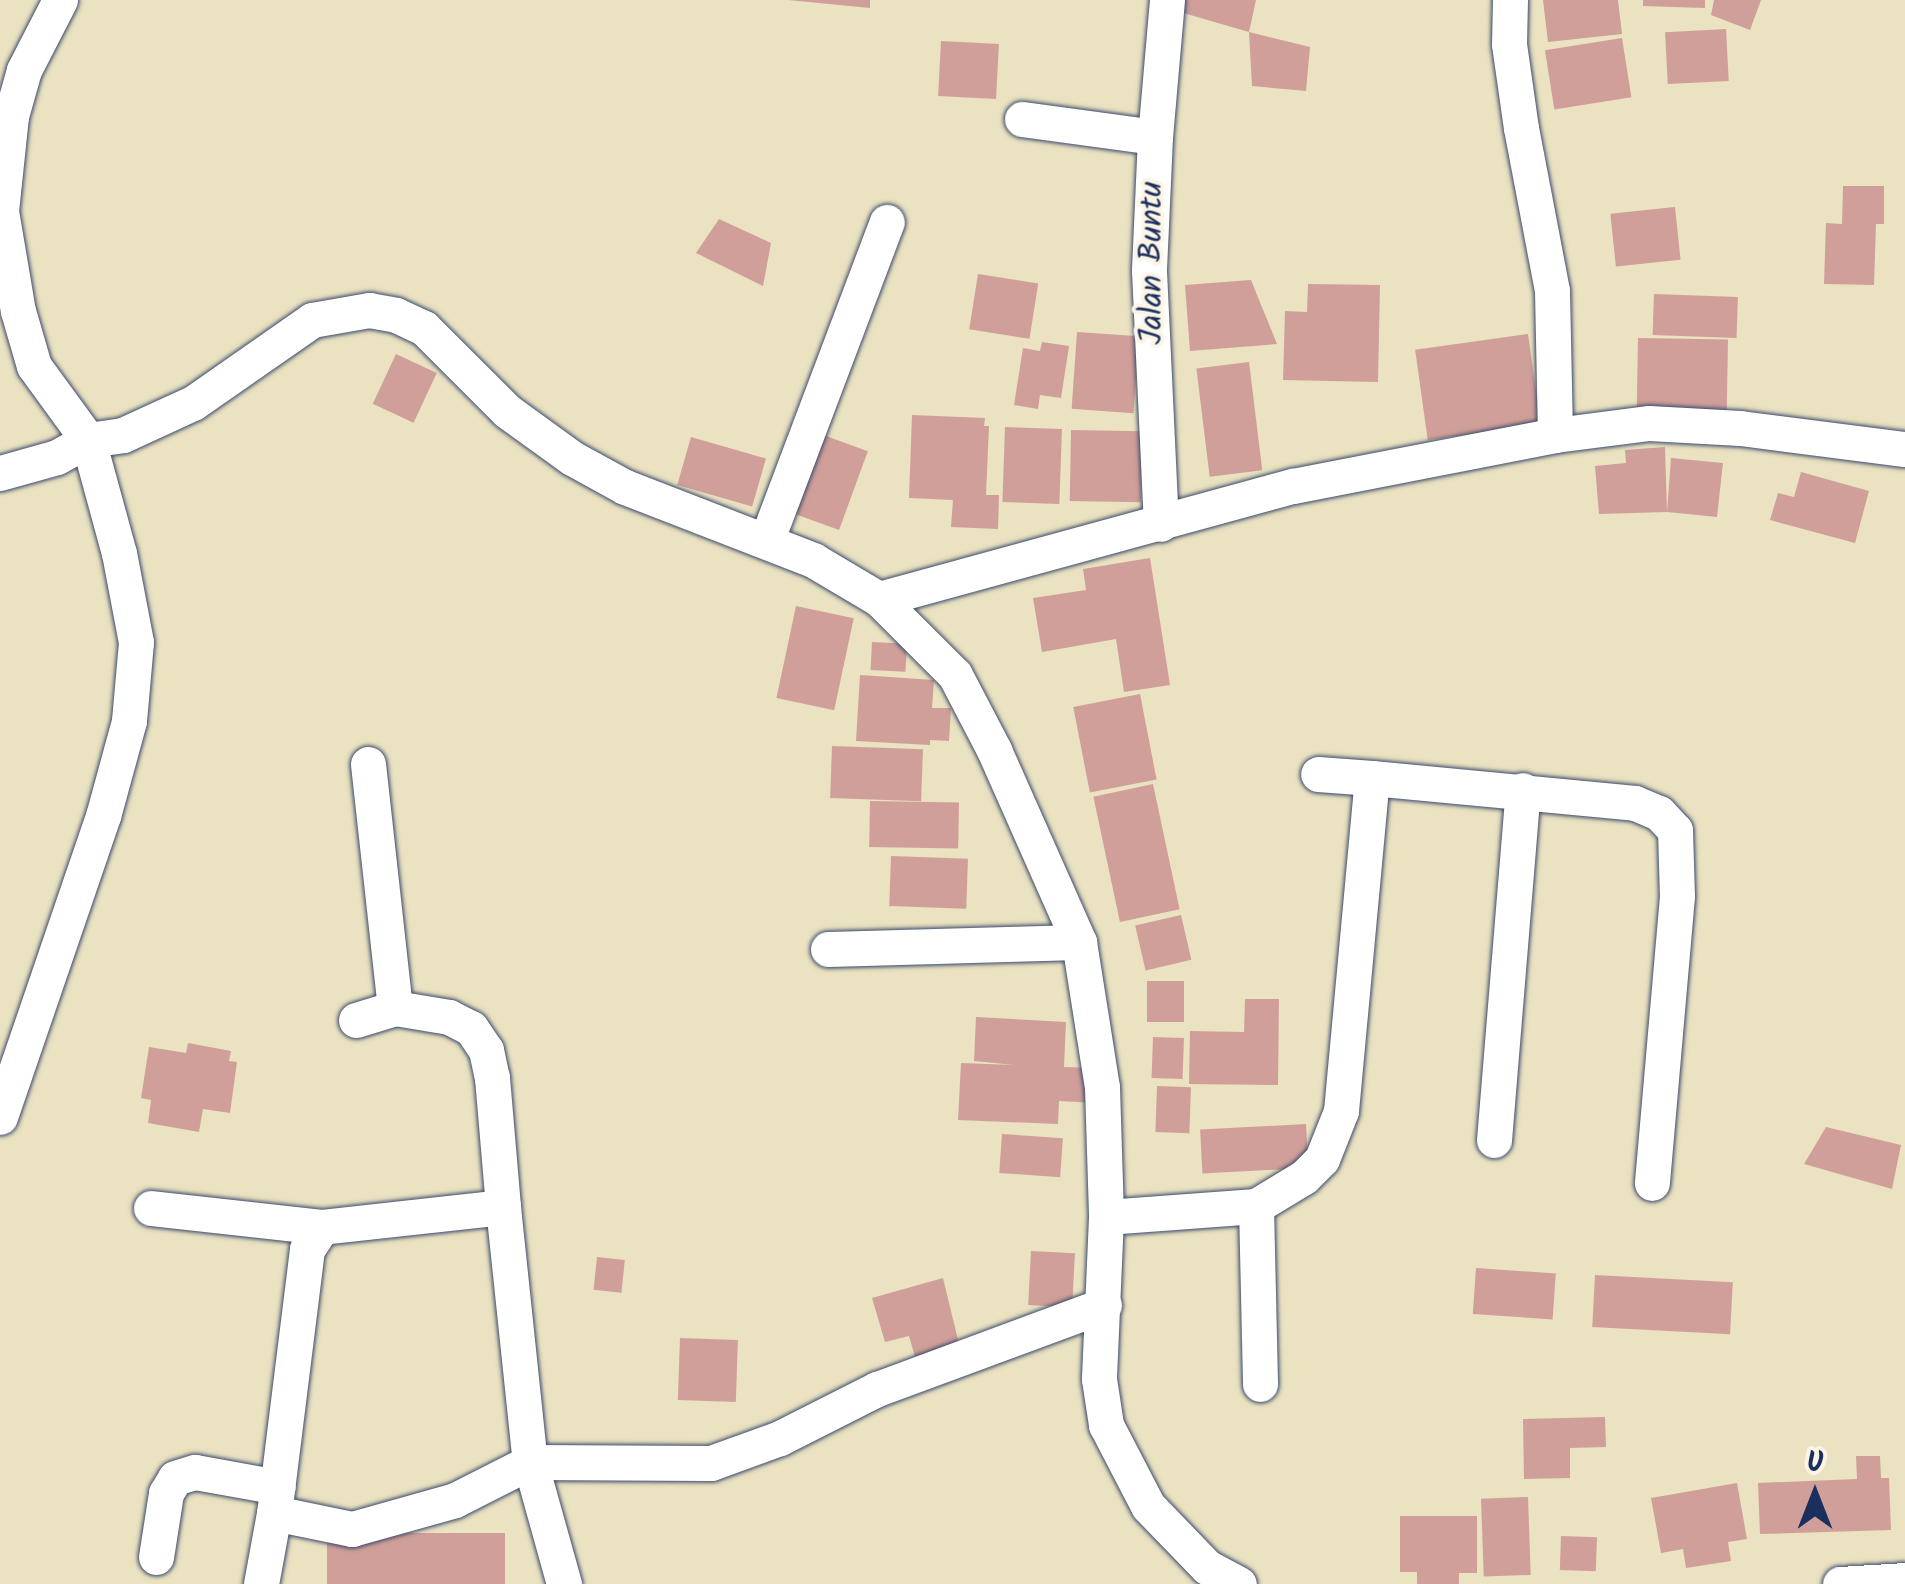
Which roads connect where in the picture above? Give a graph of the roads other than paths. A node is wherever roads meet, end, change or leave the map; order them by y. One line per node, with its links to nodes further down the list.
1 (60, 0): 8 (street)
2 (1167, 0): 5 (street)
3 (1510, 0): 7 (street)
4 (1022, 118): 5 (street, Jalan Buntu)
5 (1154, 137): 11 (street, Jalan Buntu)
6 (887, 222): 12 (street)
7 (1555, 435): 9 (street); 11 (street)
8 (88, 440): 10 (street); 12 (street); 22 (street)
9 (1905, 448)
10 (0, 473)
11 (1160, 524): 13 (street)
12 (767, 539): 13 (street)
13 (880, 599): 18 (street)
14 (368, 764): 20 (street)
15 (1318, 774): 16 (street)
16 (1372, 778): 17 (street); 25 (street)
17 (1524, 790): 23 (street); 24 (street)
18 (1079, 942): 19 (street); 28 (street)
19 (828, 949)
20 (394, 1008): 21 (street); 26 (street)
21 (356, 1020)
22 (0, 1117)
23 (1494, 1140)
24 (1652, 1183)
25 (1256, 1206): 28 (street); 31 (street)
26 (504, 1207): 29 (street); 32 (street)
27 (151, 1208): 29 (street)
28 (1106, 1217): 30 (street)
29 (322, 1227): 33 (street)
30 (1104, 1305): 32 (street); 38 (street)
31 (1260, 1384)
32 (530, 1462): 33 (street); 36 (street)
33 (276, 1500): 34 (street); 37 (street)
34 (156, 1556)
35 (1905, 1580): 39 (street)
36 (556, 1582)
37 (261, 1584)
38 (1239, 1584)
39 (1840, 1584)

